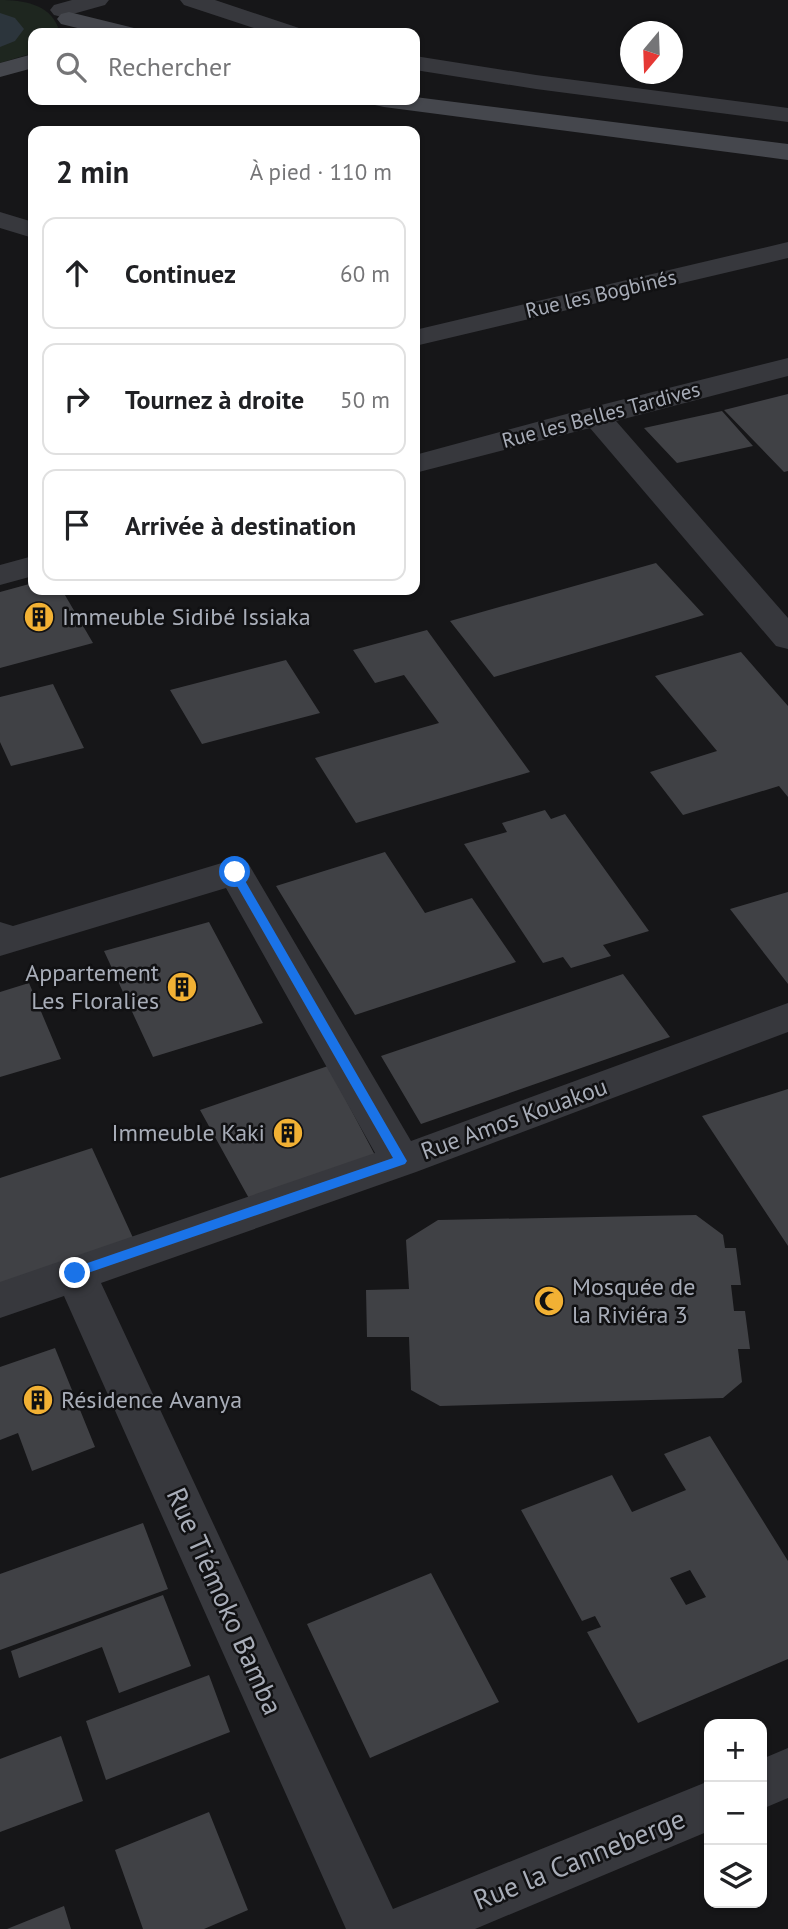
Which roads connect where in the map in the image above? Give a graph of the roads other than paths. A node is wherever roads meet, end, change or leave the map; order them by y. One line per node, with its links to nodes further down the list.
1 (97, 0): 3 (street)
2 (192, 0): 5 (street)
3 (60, 11): 4 (main road)
4 (111, 28)
5 (276, 28)
6 (28, 62): 8 (main road)
7 (420, 64): 11 (street)
8 (0, 70)
9 (420, 85): 12 (main road)
10 (420, 105): 13 (main road)
11 (788, 115)
12 (788, 130)
13 (788, 152)
14 (0, 220): 15 (street)
15 (28, 236)
16 (788, 250): 17 (street, Rue les Bogbinés)
17 (420, 337)
18 (788, 367): 19 (street, Rue les Belles Tardives)
19 (595, 415): 20 (street, Rue les Belles Tardives); 23 (street)
20 (420, 463)
21 (28, 567): 22 (street)
22 (0, 575)
23 (788, 639)
24 (0, 936): 26 (street)
25 (788, 1017): 26 (street, Rue Amos Kouakou)
26 (401, 1161): 27 (street, Rue Amos Kouakou)
27 (75, 1273): 28 (street, Rue Amos Kouakou); 32 (street, Rue Tiémoko Bamba)
28 (0, 1300)
29 (788, 1773): 30 (street)
30 (767, 1782)
31 (704, 1808): 33 (street, Rue la Canneberge)
32 (374, 1929)
33 (410, 1929)

